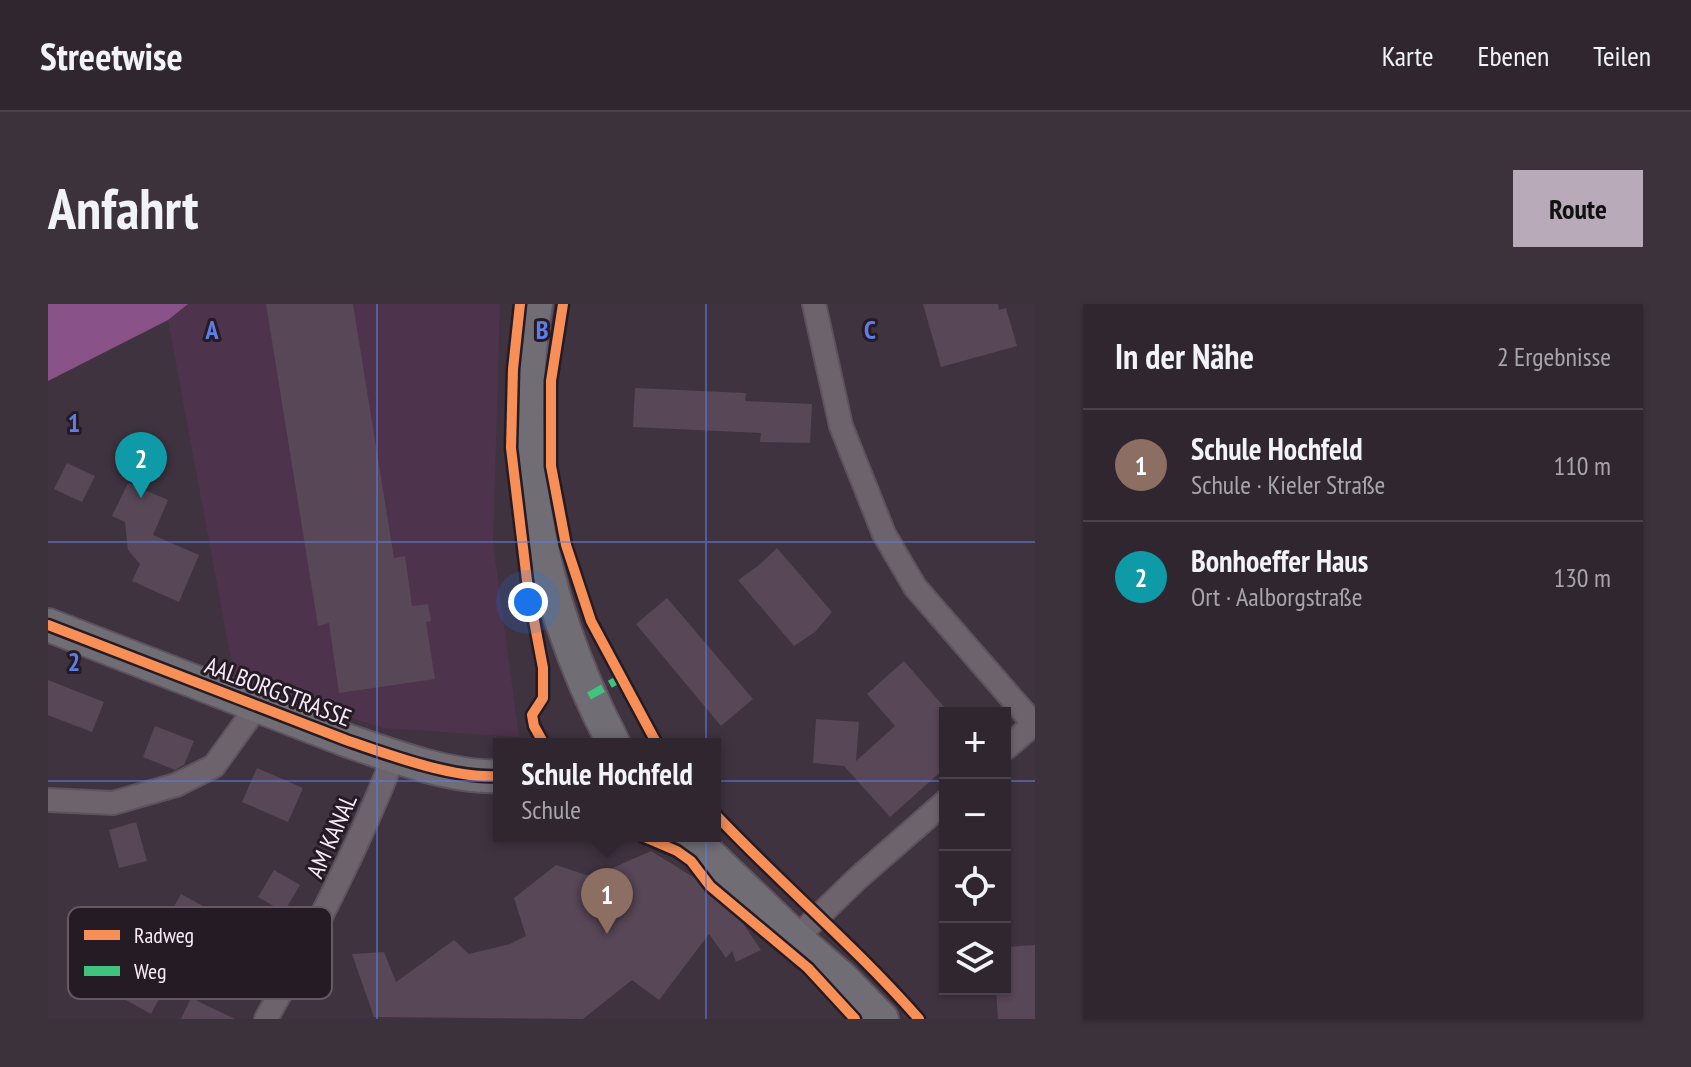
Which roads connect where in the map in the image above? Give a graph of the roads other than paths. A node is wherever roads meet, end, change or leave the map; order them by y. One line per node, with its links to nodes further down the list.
1 (536, 304): 6 (main road)
2 (814, 304): 5 (street)
3 (48, 625): 4 (main road, AALBORGSTRASSE)
4 (258, 705): 8 (main road, AALBORGSTRASSE); 10 (street)
5 (1034, 723): 7 (street)
6 (611, 738)
7 (1011, 744)
8 (394, 756): 9 (main road, AALBORGSTRASSE); 13 (street, AM KANAL)
9 (493, 776)
10 (48, 800)
11 (939, 807): 14 (street)
12 (696, 842): 14 (main road)
13 (328, 907)
14 (796, 938): 17 (main road)
15 (277, 999): 16 (street, AM KANAL)
16 (266, 1019)
17 (882, 1019)

